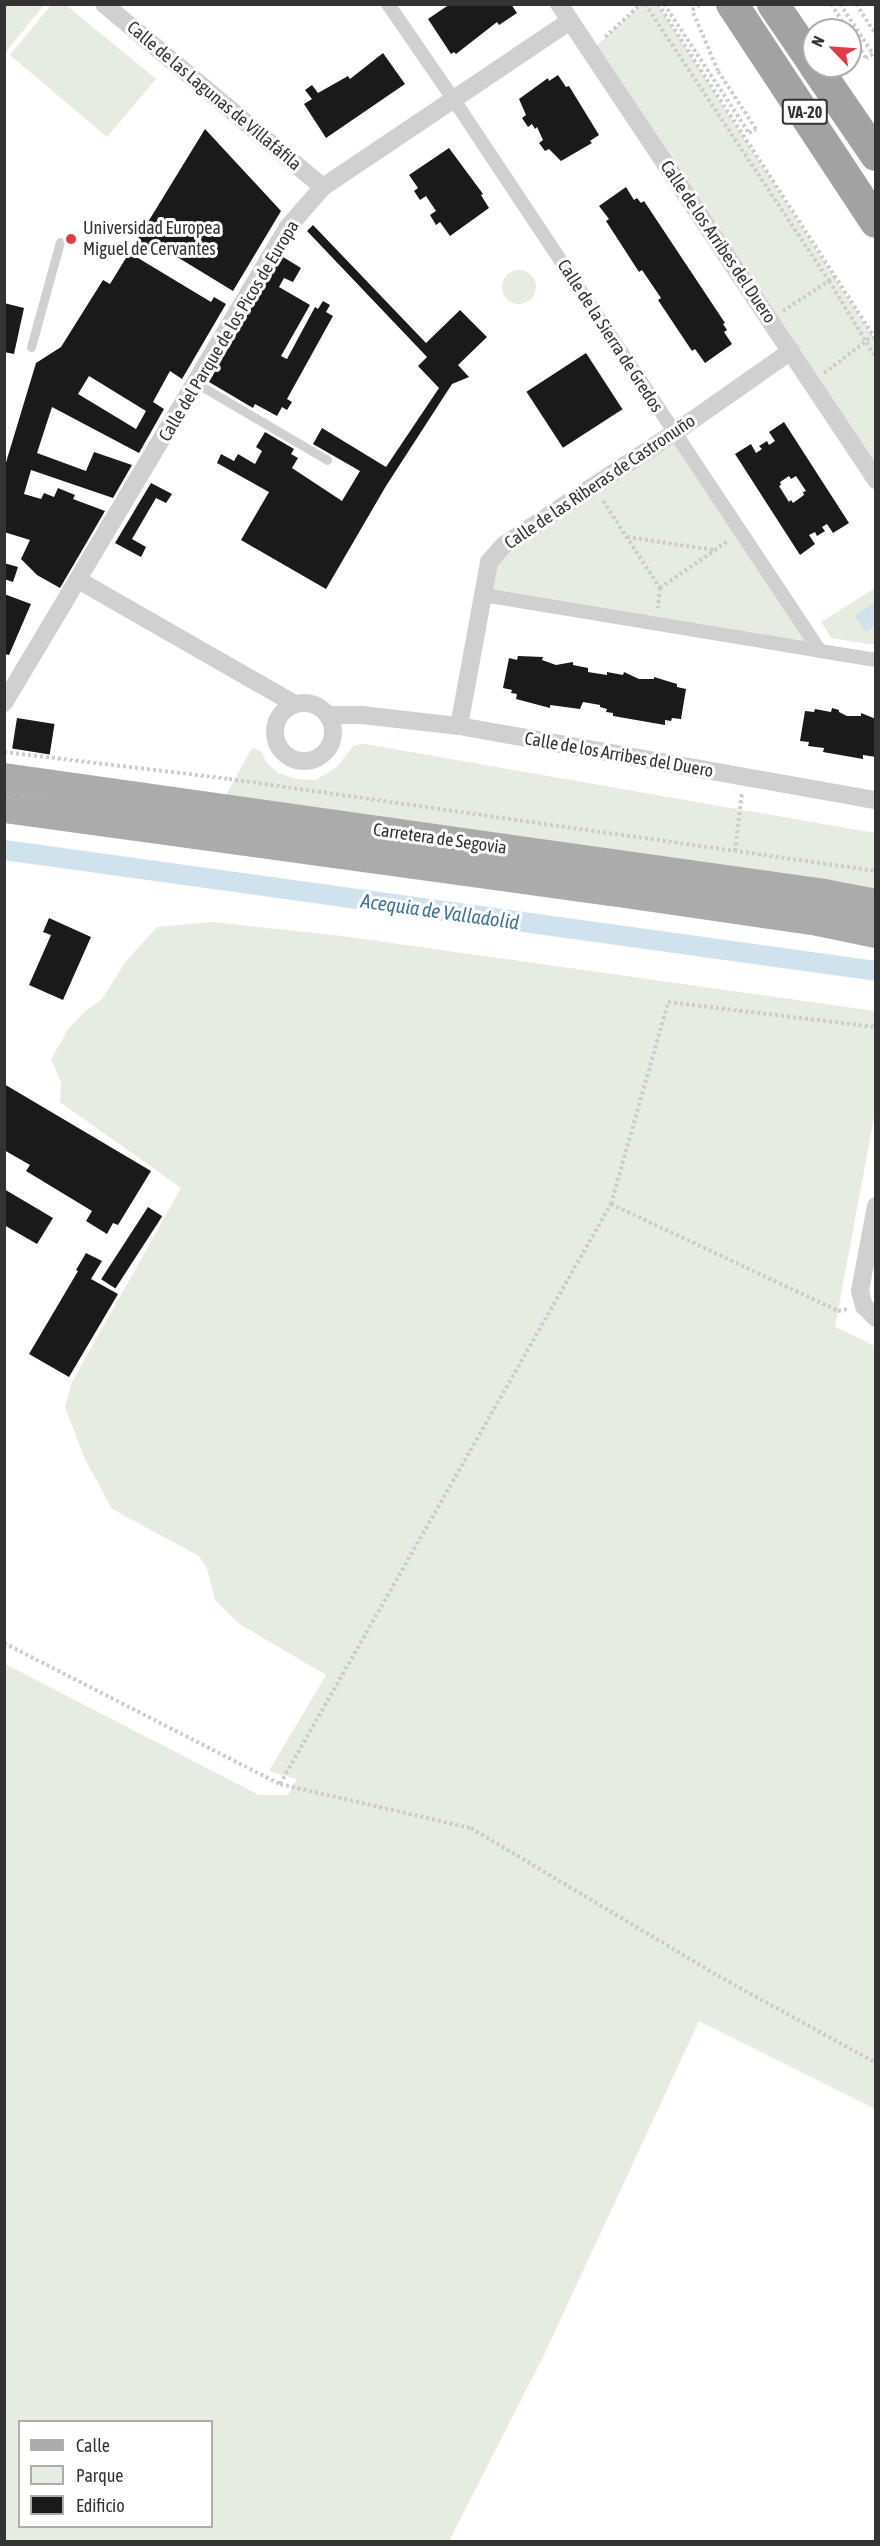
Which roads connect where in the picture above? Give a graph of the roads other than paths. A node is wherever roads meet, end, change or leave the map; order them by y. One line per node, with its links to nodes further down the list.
1 (104, 4): 11 (street, Calle de las Lagunas de Villafáfila)
2 (388, 4): 9 (street, Calle de la Sierra de Gredos)
3 (560, 4): 6 (street, Calle de los Arribes del Duero)
4 (732, 4): 12 (highway, VA-20)
5 (773, 4): 7 (highway, VA-20)
6 (570, 21): 9 (street, Calle del Parque de los Picos de Europa); 15 (street, Calle de los Arribes del Duero)
7 (802, 46)
8 (824, 78): 10 (highway, VA-20)
9 (454, 99): 11 (street, Calle del Parque de los Picos de Europa); 17 (street, Calle de la Sierra de Gredos)
10 (876, 155)
11 (323, 187): 16 (street, Calle del Parque de los Picos de Europa)
12 (876, 222)
13 (60, 242): 14 (lane)
14 (32, 347)
15 (791, 351): 17 (street, Calle de las Riberas de Castronuño); 19 (street, Calle de los Arribes del Duero)
16 (196, 383): 18 (lane); 20 (street, Calle del Parque de los Picos de Europa)
17 (674, 433): 21 (street, Calle de las Riberas de Castronuño); 22 (street, Calle de la Sierra de Gredos)
18 (327, 460)
19 (876, 480)
20 (80, 581): 24 (street, Calle del Parque de los Picos de Europa); 25 (street)
21 (483, 595): 22 (street); 28 (street, Calle de las Riberas de Castronuño)
22 (820, 651): 23 (street)
23 (876, 660)
24 (4, 702)
25 (285, 704): 26 (street); 29 (street)
26 (327, 715): 27 (street, Calle de los Arribes del Duero); 29 (street)
27 (363, 715): 28 (street, Calle de los Arribes del Duero); 29 (street)
28 (459, 726): 31 (street, Calle de los Arribes del Duero)
29 (332, 734)
30 (4, 778): 33 (main road, Carretera de Segovia)
31 (876, 800)
32 (4, 808): 34 (main road, Carretera de Segovia)
33 (876, 904)
34 (876, 933)
35 (876, 1206): 36 (street)
36 (870, 1312)

